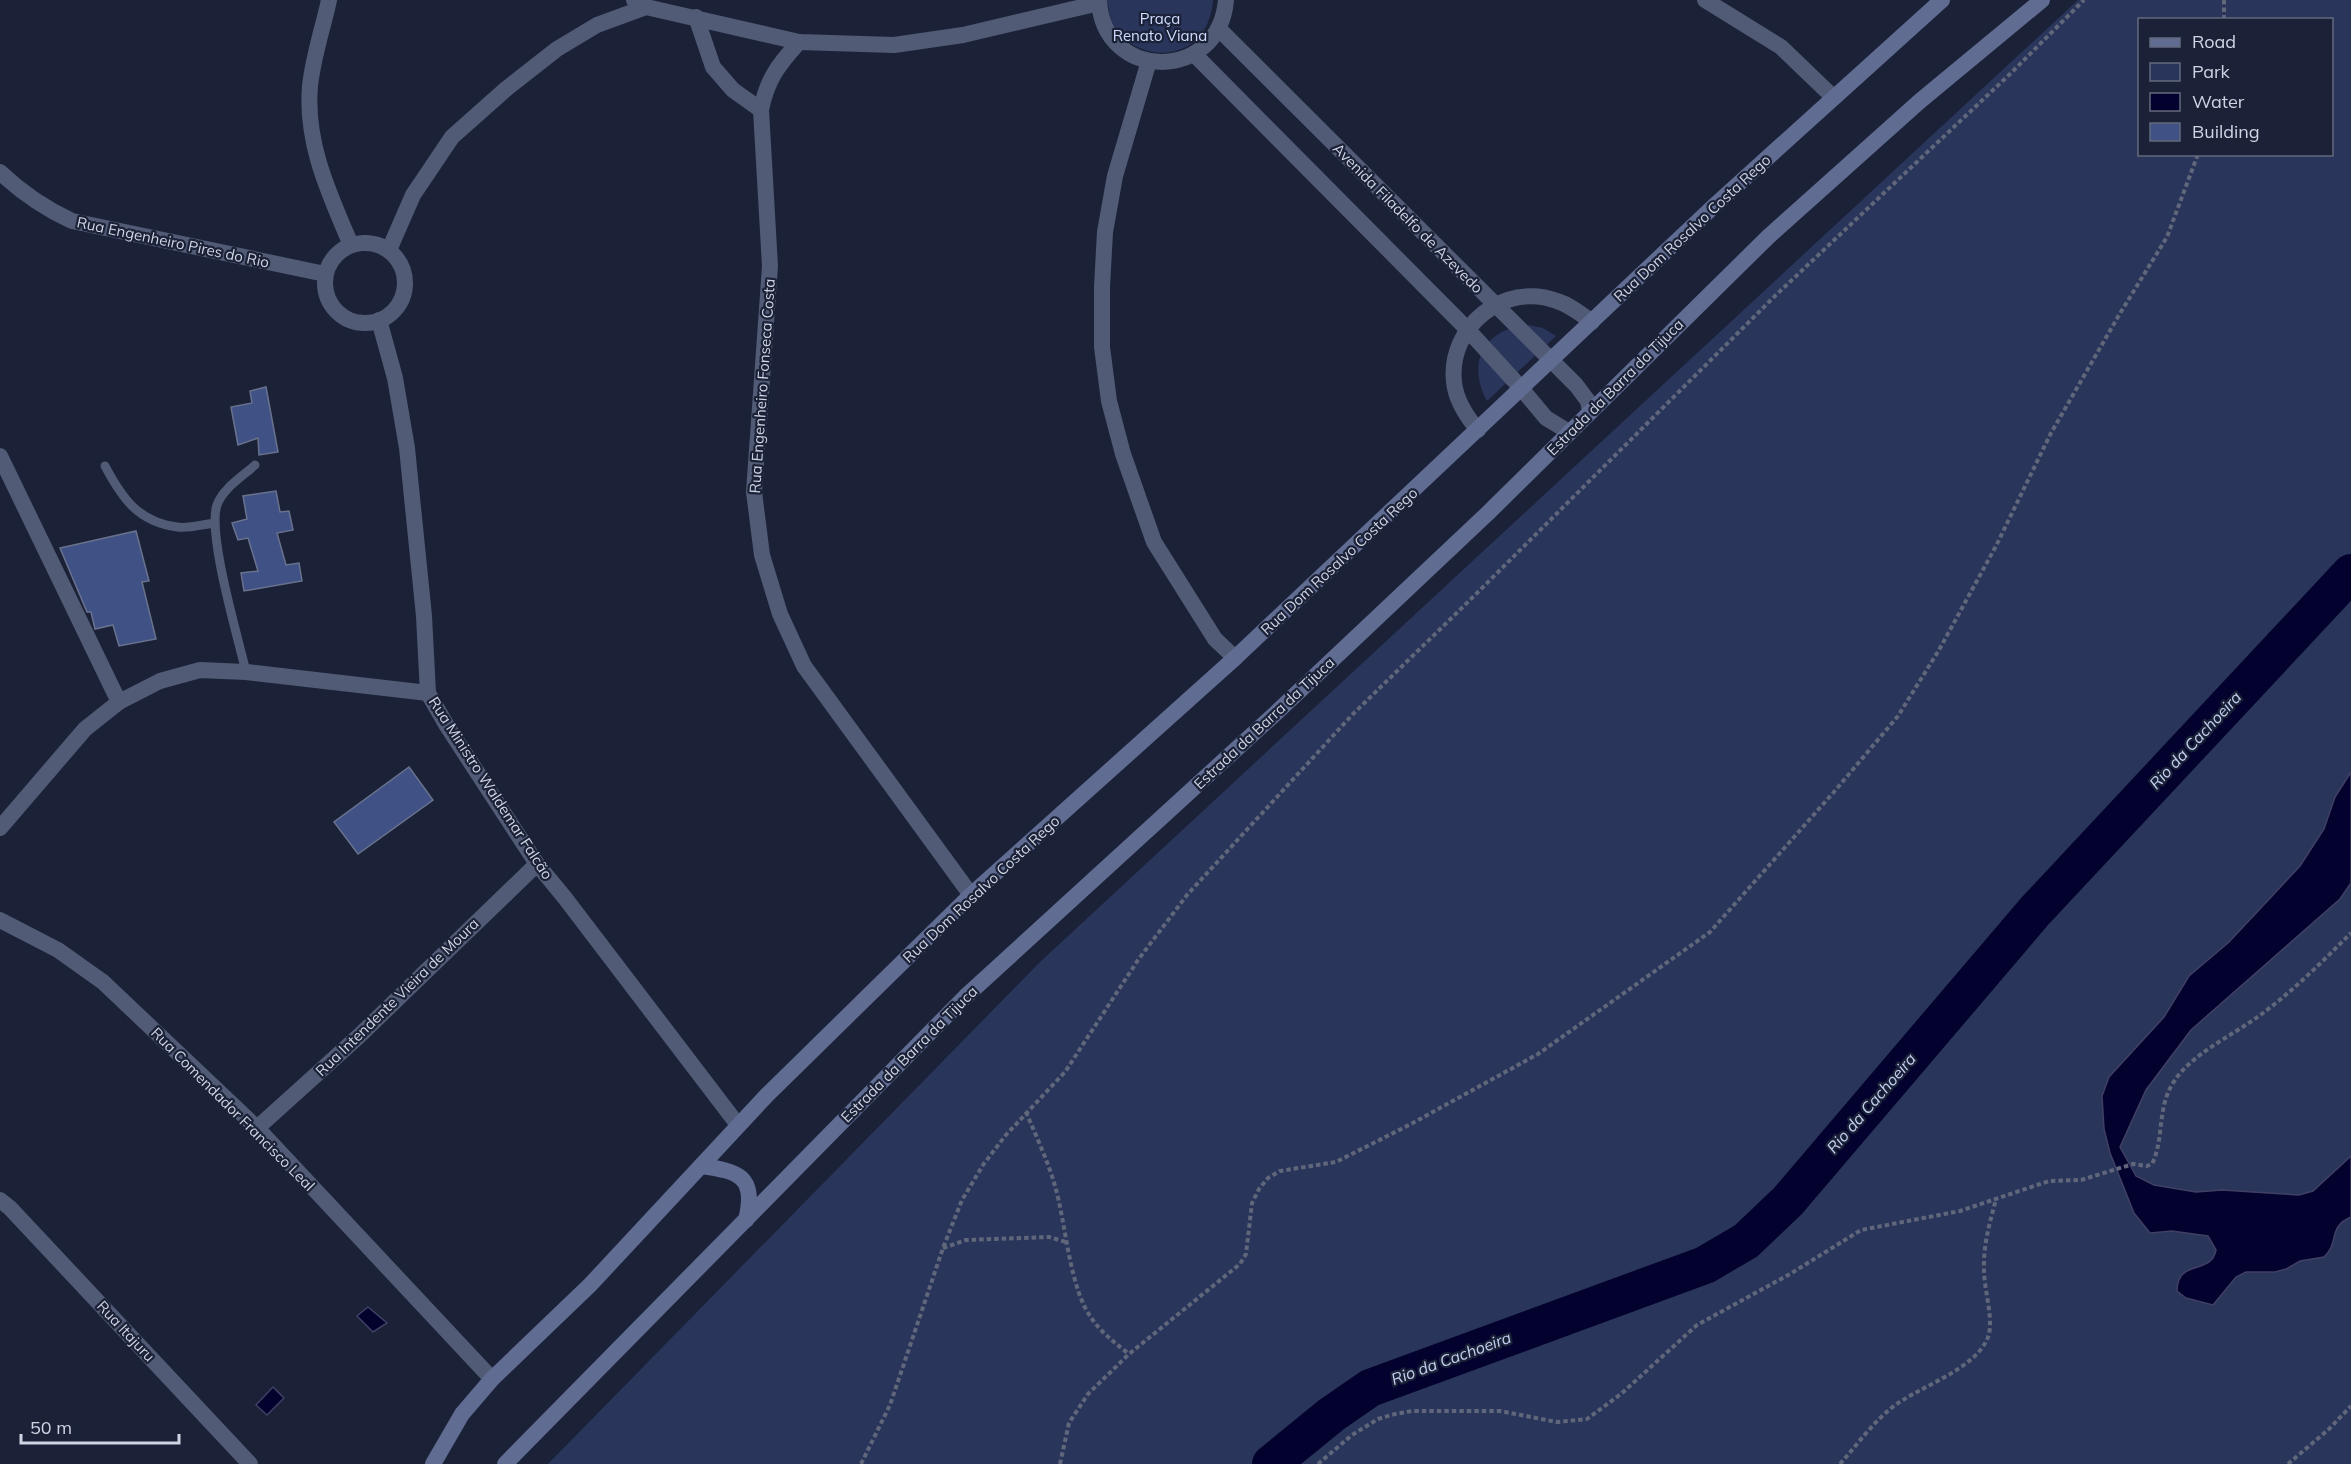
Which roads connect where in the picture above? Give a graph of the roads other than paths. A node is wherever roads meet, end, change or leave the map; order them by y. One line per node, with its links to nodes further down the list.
1 (329, 0): 16 (street)
2 (1226, 0): 9 (street)
3 (1705, 0): 13 (street)
4 (1942, 0): 13 (main road, Rua Dom Rosalvo Costa Rego)
5 (2042, 0): 25 (main road, Estrada da Barra da Tijuca)
6 (1099, 1): 10 (street); 12 (street)
7 (640, 3): 8 (street); 17 (street)
8 (696, 17): 10 (street); 14 (street)
9 (1219, 29): 11 (street); 19 (street, Avenida Filadelfo de Azevedo)
10 (799, 42): 14 (street, Rua Engenheiro Fonseca Costa)
11 (1194, 54): 12 (street); 22 (street)
12 (1149, 61): 32 (street)
13 (1833, 97): 21 (main road, Rua Dom Rosalvo Costa Rego)
14 (761, 110): 38 (street, Rua Engenheiro Fonseca Costa)
15 (0, 172): 18 (street, Rua Engenheiro Pires do Rio)
16 (351, 245): 17 (street); 18 (street)
17 (388, 250): 20 (street)
18 (326, 274): 20 (street)
19 (1495, 304): 21 (street); 22 (street); 23 (street, Avenida Filadelfo de Azevedo)
20 (379, 320): 34 (street, Rua Ministro Waldemar Falcão)
21 (1592, 322): 23 (main road, Rua Dom Rosalvo Costa Rego)
22 (1467, 329): 24 (street); 26 (street)
23 (1551, 360): 24 (main road, Rua Dom Rosalvo Costa Rego); 25 (street, Avenida Filadelfo de Azevedo)
24 (1521, 388): 26 (main road, Rua Dom Rosalvo Costa Rego); 27 (street)
25 (1590, 411): 27 (main road, Estrada da Barra da Tijuca)
26 (1478, 430): 32 (main road, Rua Dom Rosalvo Costa Rego)
27 (1569, 432): 44 (main road, Estrada da Barra da Tijuca)
28 (0, 456): 35 (street)
29 (255, 465): 31 (lane)
30 (105, 466): 31 (lane)
31 (215, 523): 33 (lane)
32 (1235, 658): 38 (main road, Rua Dom Rosalvo Costa Rego)
33 (246, 672): 34 (street); 35 (street)
34 (428, 693): 37 (street, Rua Ministro Waldemar Falcão)
35 (119, 702): 36 (street)
36 (0, 828)
37 (537, 864): 40 (street, Rua Ministro Waldemar Falcão); 41 (street, Rua Intendente Vieira de Moura)
38 (971, 895): 40 (main road, Rua Dom Rosalvo Costa Rego)
39 (0, 920): 41 (street, Rua Comendador Francisco Leal)
40 (738, 1125): 42 (main road)
41 (257, 1128): 45 (street, Rua Comendador Francisco Leal)
42 (701, 1166): 44 (main road); 45 (main road)
43 (0, 1200): 46 (street, Rua Itajuru)
44 (746, 1221): 48 (main road, Estrada da Barra da Tijuca)
45 (492, 1379): 47 (main road)
46 (240, 1461)
47 (433, 1464)
48 (505, 1464)

